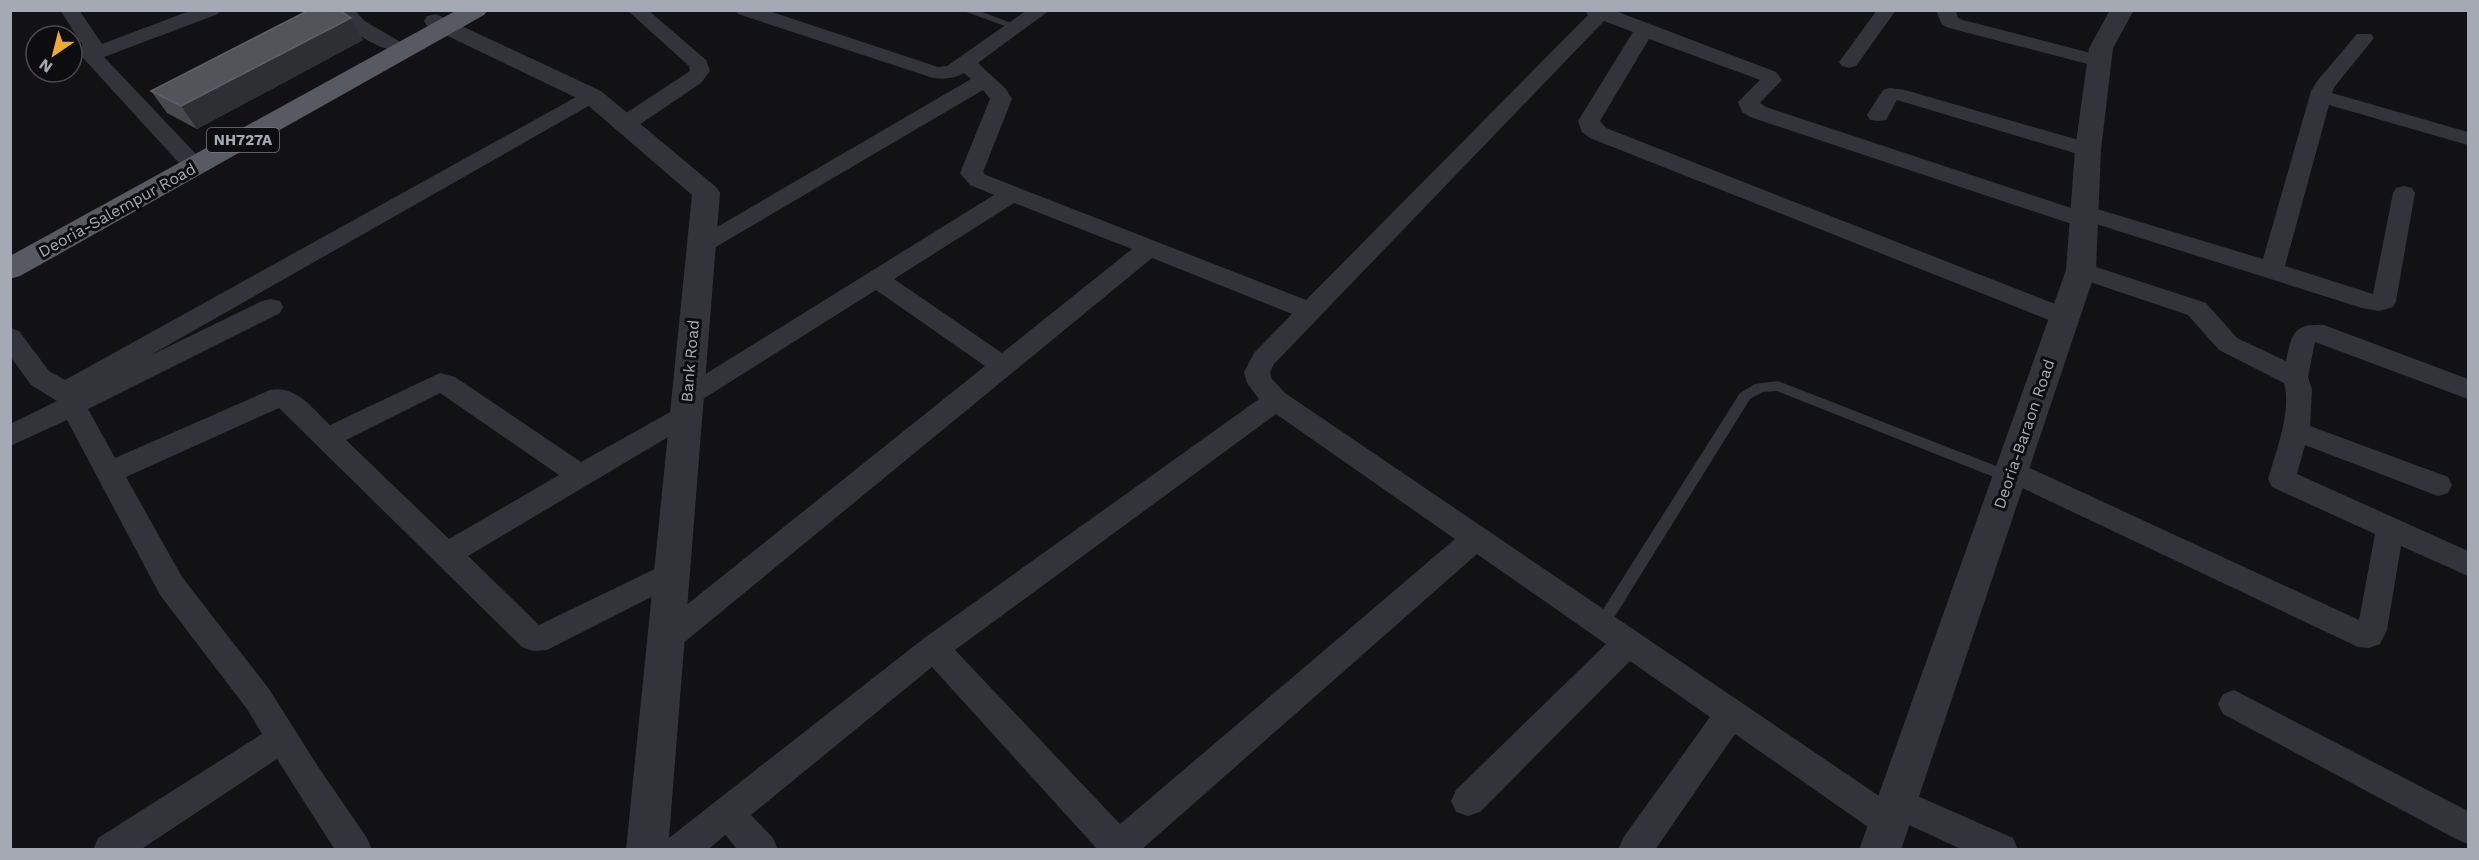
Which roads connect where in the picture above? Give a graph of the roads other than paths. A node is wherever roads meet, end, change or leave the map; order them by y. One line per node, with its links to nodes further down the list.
1 (69, 10): 18 (street)
2 (211, 10): 18 (street)
3 (342, 10): 17 (street)
4 (476, 10): 13 (highway, Deoria-Salempur Road / NH727A)
5 (636, 10): 26 (street)
6 (745, 10): 21 (street)
7 (966, 10): 14 (lane)
8 (1041, 10): 14 (street)
9 (1887, 10): 20 (street)
10 (1946, 10): 19 (street)
11 (2117, 11): 19 (street, Deoria-Baraon Road)
12 (1598, 12): 15 (street); 41 (street)
13 (446, 19): 17 (highway, Deoria-Salempur Road / NH727A); 23 (street, Bank Road); 36 (highway, Deoria-Salempur Road / NH727A)
14 (1017, 27): 21 (street)
15 (1644, 30): 32 (street); 42 (street)
16 (2364, 38): 24 (street)
17 (392, 45): 29 (highway, Deoria-Salempur Road / NH727A)
18 (91, 56): 29 (street)
19 (2099, 61): 28 (street, Deoria-Baraon Road)
20 (1849, 62)
21 (965, 63): 22 (street)
22 (985, 80): 31 (street); 33 (street)
23 (592, 96): 26 (street, Bank Road); 47 (street)
24 (2320, 96): 27 (street); 37 (street)
25 (1878, 115): 28 (street)
26 (625, 124): 33 (street, Bank Road)
27 (2469, 138)
28 (2088, 150): 32 (street, Deoria-Baraon Road)
29 (187, 158): 35 (highway, Deoria-Salempur Road / NH727A)
30 (2404, 193): 37 (street)
31 (1012, 194): 34 (street); 39 (street)
32 (2084, 216): 37 (street); 38 (street, Deoria-Baraon Road)
33 (701, 246): 49 (street, Bank Road)
34 (1149, 247): 41 (street); 44 (street)
35 (10, 253)
36 (10, 269)
37 (2272, 269)
38 (2080, 270): 42 (street, Deoria-Baraon Road); 45 (street)
39 (877, 279): 44 (street); 49 (street)
40 (271, 307): 47 (street)
41 (1310, 311): 48 (street)
42 (2064, 317): 54 (street, Deoria-Baraon Road)
43 (10, 337): 47 (street)
44 (1003, 366): 63 (street)
45 (2295, 376): 46 (street); 50 (street)
46 (2469, 389)
47 (69, 399): 51 (street); 53 (street)
48 (1276, 399): 58 (street); 65 (street)
49 (686, 406): 55 (street); 61 (street, Bank Road)
50 (2296, 431): 56 (street); 57 (street)
51 (10, 436)
52 (327, 438): 53 (street); 55 (street); 59 (street)
53 (108, 473): 68 (street)
54 (2010, 474): 57 (street); 62 (lane); 71 (street, Deoria-Baraon Road)
55 (580, 476): 59 (street)
56 (2438, 485)
57 (2390, 529): 60 (street)
58 (1476, 538): 62 (street); 73 (street)
59 (446, 555): 61 (street)
60 (2469, 564)
61 (671, 574): 63 (street, Bank Road)
62 (1602, 624): 64 (street)
63 (665, 640): 76 (street, Bank Road)
64 (1628, 642): 67 (street); 69 (street)
65 (934, 648): 70 (street); 73 (street)
66 (2234, 704): 72 (street)
67 (1731, 713): 71 (street); 79 (street)
68 (282, 738): 74 (street); 75 (street)
69 (1468, 801)
70 (728, 814): 77 (street); 78 (street)
71 (1889, 825): 80 (street)
72 (2469, 828)
73 (1120, 848)
74 (110, 849)
75 (355, 849)
76 (647, 849)
77 (681, 849)
78 (761, 849)
79 (1635, 849)
80 (2001, 849)

